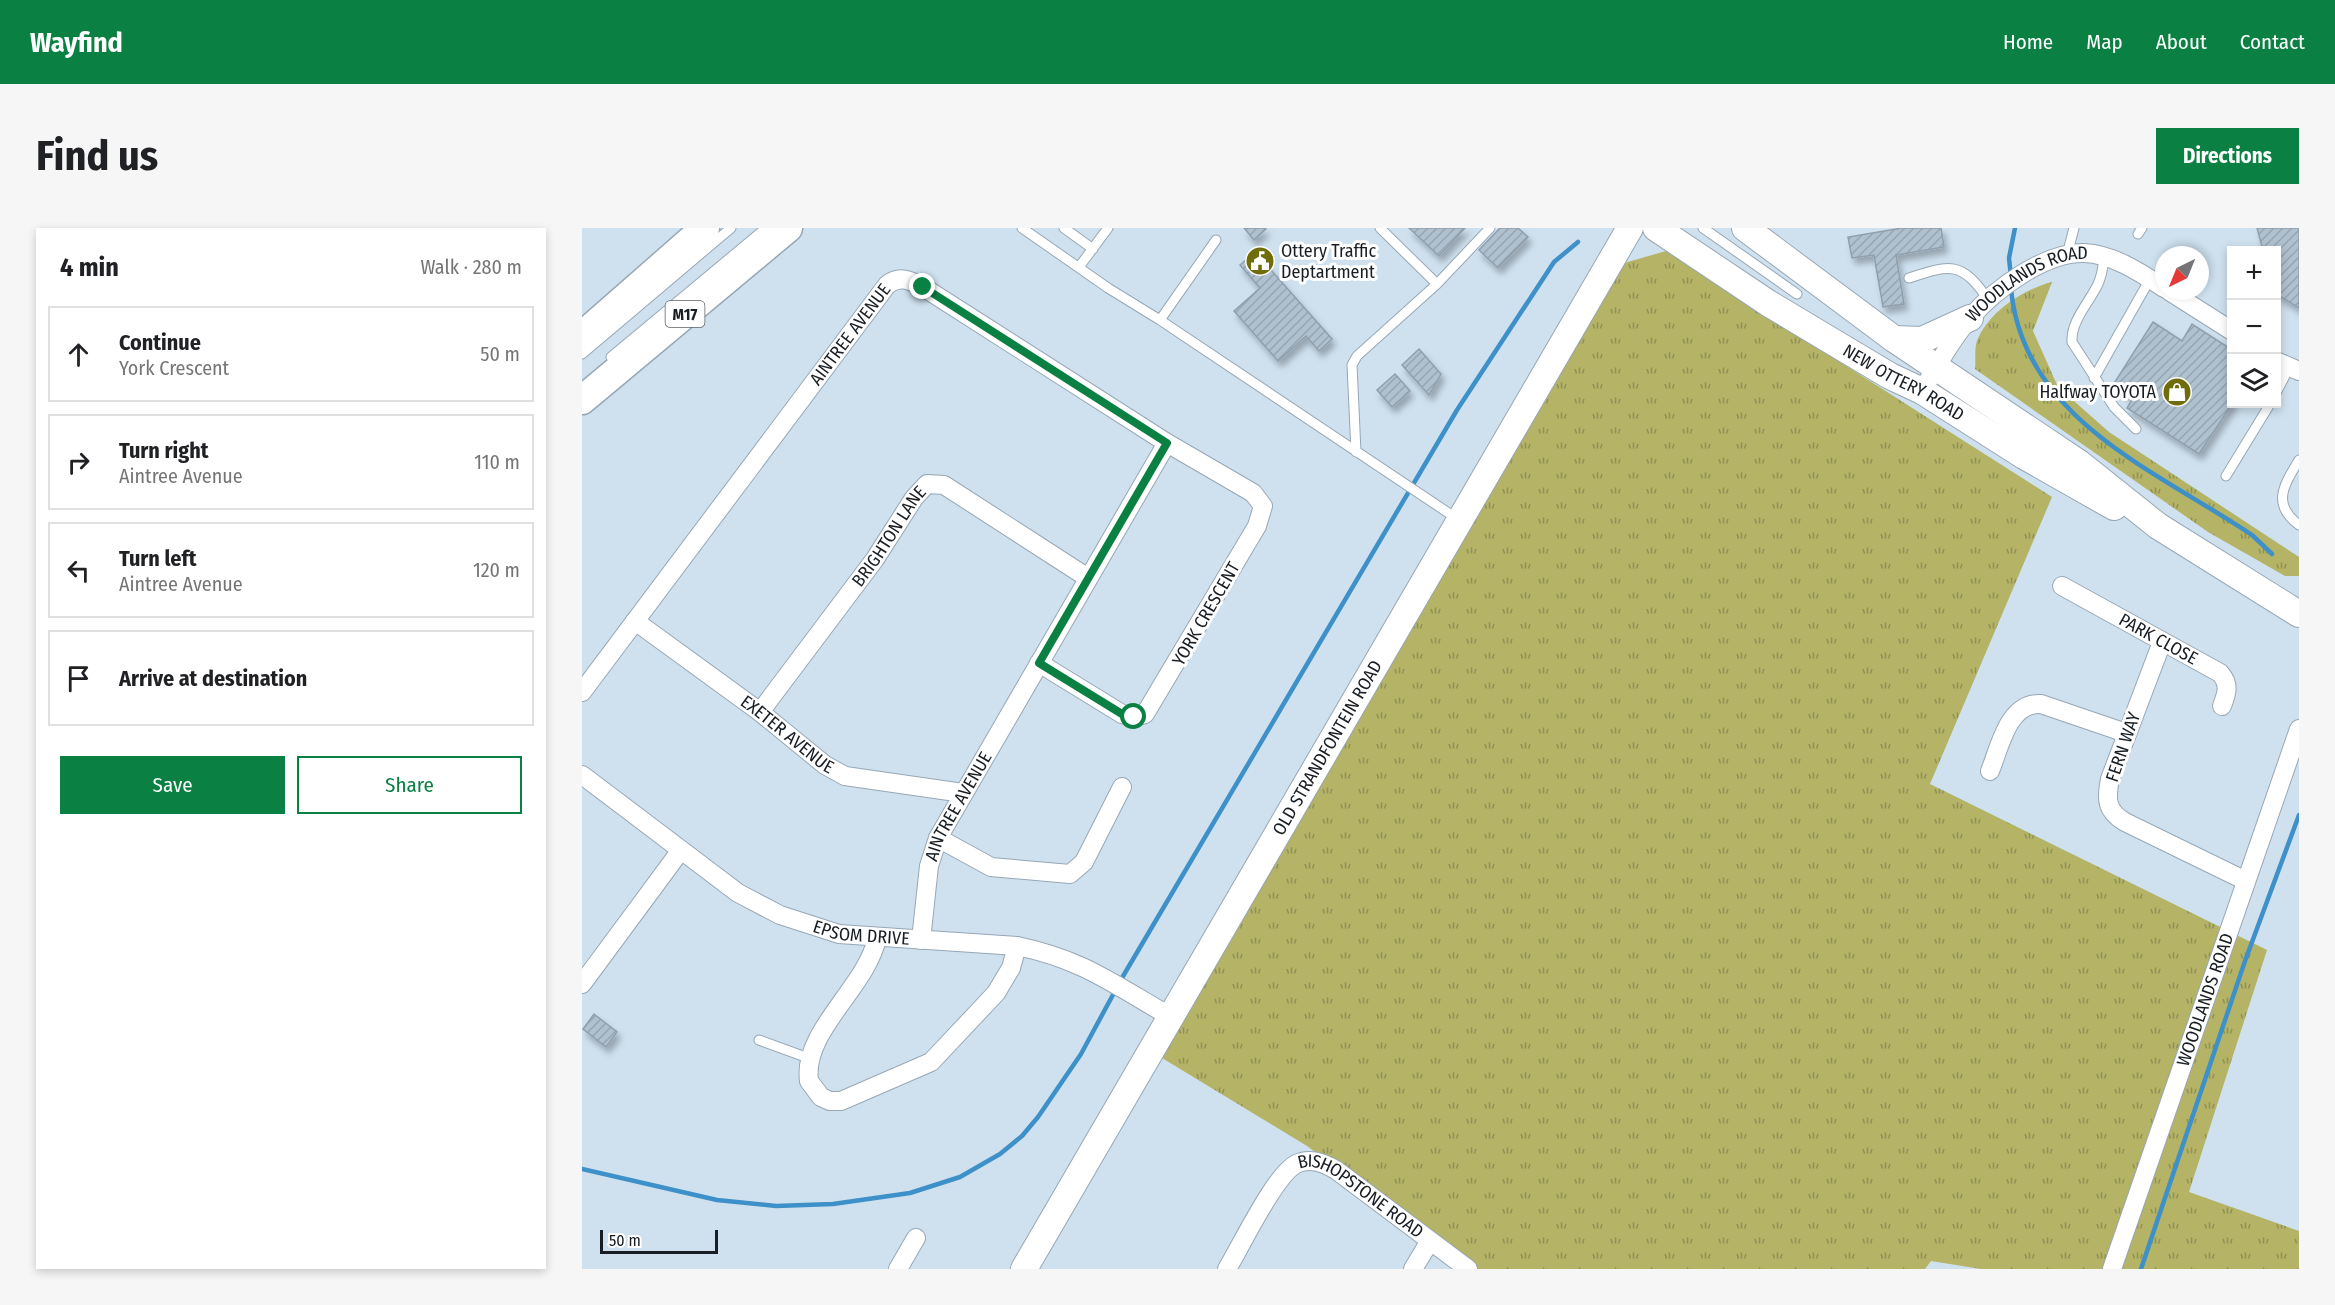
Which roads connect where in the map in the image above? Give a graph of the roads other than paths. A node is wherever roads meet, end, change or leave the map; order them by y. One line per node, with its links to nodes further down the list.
1 (705, 228): 30 (main road)
2 (731, 228): 32 (lane)
3 (766, 228): 33 (lane)
4 (788, 228): 39 (main road, M17)
5 (1022, 228): 19 (lane)
6 (1064, 228): 16 (lane)
7 (1108, 228): 16 (lane)
8 (1380, 228): 22 (lane)
9 (1490, 228): 22 (lane)
10 (1630, 228): 46 (main road, OLD STRANDFONTEIN ROAD)
11 (1656, 228): 38 (main road, NEW OTTERY ROAD)
12 (1703, 228): 24 (lane)
13 (1745, 228): 31 (main road, NEW OTTERY ROAD)
14 (2074, 228): 17 (lane)
15 (1216, 240): 28 (lane)
16 (1093, 249): 19 (lane)
17 (2067, 255): 18 (street, WOODLANDS ROAD); 25 (street, WOODLANDS ROAD)
18 (2104, 258): 21 (street, WOODLANDS ROAD); 36 (lane)
19 (1079, 267): 28 (lane)
20 (1909, 278): 25 (lane)
21 (2155, 283)
22 (1437, 284): 43 (lane)
23 (2155, 287): 36 (lane)
24 (1797, 294)
25 (1993, 297): 27 (street, WOODLANDS ROAD)
26 (2183, 300): 29 (street)
27 (1970, 318): 31 (main road); 35 (street, WOODLANDS ROAD)
28 (1160, 320): 43 (lane)
29 (2227, 328)
30 (582, 336)
31 (1894, 339): 35 (main road, NEW OTTERY ROAD)
32 (582, 354)
33 (602, 364)
34 (2288, 367): 37 (lane)
35 (1936, 368): 38 (street, WOODLANDS ROAD); 48 (main road, NEW OTTERY ROAD)
36 (2094, 378): 41 (lane)
37 (2281, 384)
38 (1922, 391): 48 (main road, NEW OTTERY ROAD)
39 (582, 400)
40 (2268, 408): 45 (lane)
41 (2136, 429)
42 (1167, 443): 49 (street, AINTREE AVENUE); 54 (street, AINTREE AVENUE); 56 (street, YORK CRESCENT)
43 (1356, 452): 46 (lane)
44 (2299, 460): 47 (lane)
45 (2226, 476)
46 (1461, 521): 73 (main road, OLD STRANDFONTEIN ROAD)
47 (2299, 525)
48 (2158, 526): 50 (main road, NEW OTTERY ROAD)
49 (1088, 578): 56 (street, AINTREE AVENUE); 59 (street, BRIGHTON LANE)
50 (2253, 585): 52 (main road); 53 (main road, NEW OTTERY ROAD)
51 (2062, 586): 55 (street, PARK CLOSE)
52 (2299, 597)
53 (2299, 614)
54 (635, 621): 57 (street, AINTREE AVENUE); 59 (street, EXETER AVENUE)
55 (2162, 642): 58 (street, PARK CLOSE); 61 (street, FERN WAY)
56 (1039, 663): 65 (street, AINTREE AVENUE)
57 (582, 692)
58 (2222, 706)
59 (760, 712): 65 (street, EXETER AVENUE)
60 (2299, 729): 68 (street, WOODLANDS ROAD)
61 (2126, 733): 62 (street); 68 (street, FERN WAY)
62 (1990, 771)
63 (582, 775): 67 (street, EPSOM DRIVE)
64 (1122, 787): 66 (street)
65 (963, 793): 66 (street, AINTREE AVENUE)
66 (938, 838): 70 (street, AINTREE AVENUE)
67 (681, 850): 69 (street, EPSOM DRIVE); 72 (street)
68 (2246, 881): 83 (street, WOODLANDS ROAD)
69 (878, 938): 70 (street, EPSOM DRIVE); 75 (street)
70 (921, 940): 71 (street, EPSOM DRIVE)
71 (1017, 946): 73 (street, EPSOM DRIVE); 75 (street)
72 (582, 984)
73 (1171, 1017): 79 (main road, OLD STRANDFONTEIN ROAD)
74 (759, 1040): 75 (lane)
75 (811, 1059)
76 (916, 1238): 78 (street)
77 (1430, 1241): 80 (street, BISHOPSTONE ROAD); 81 (street); 82 (street, BISHOPSTONE ROAD)
78 (898, 1269)
79 (1024, 1269)
80 (1227, 1269)
81 (1413, 1269)
82 (1468, 1269)
83 (2112, 1269)

